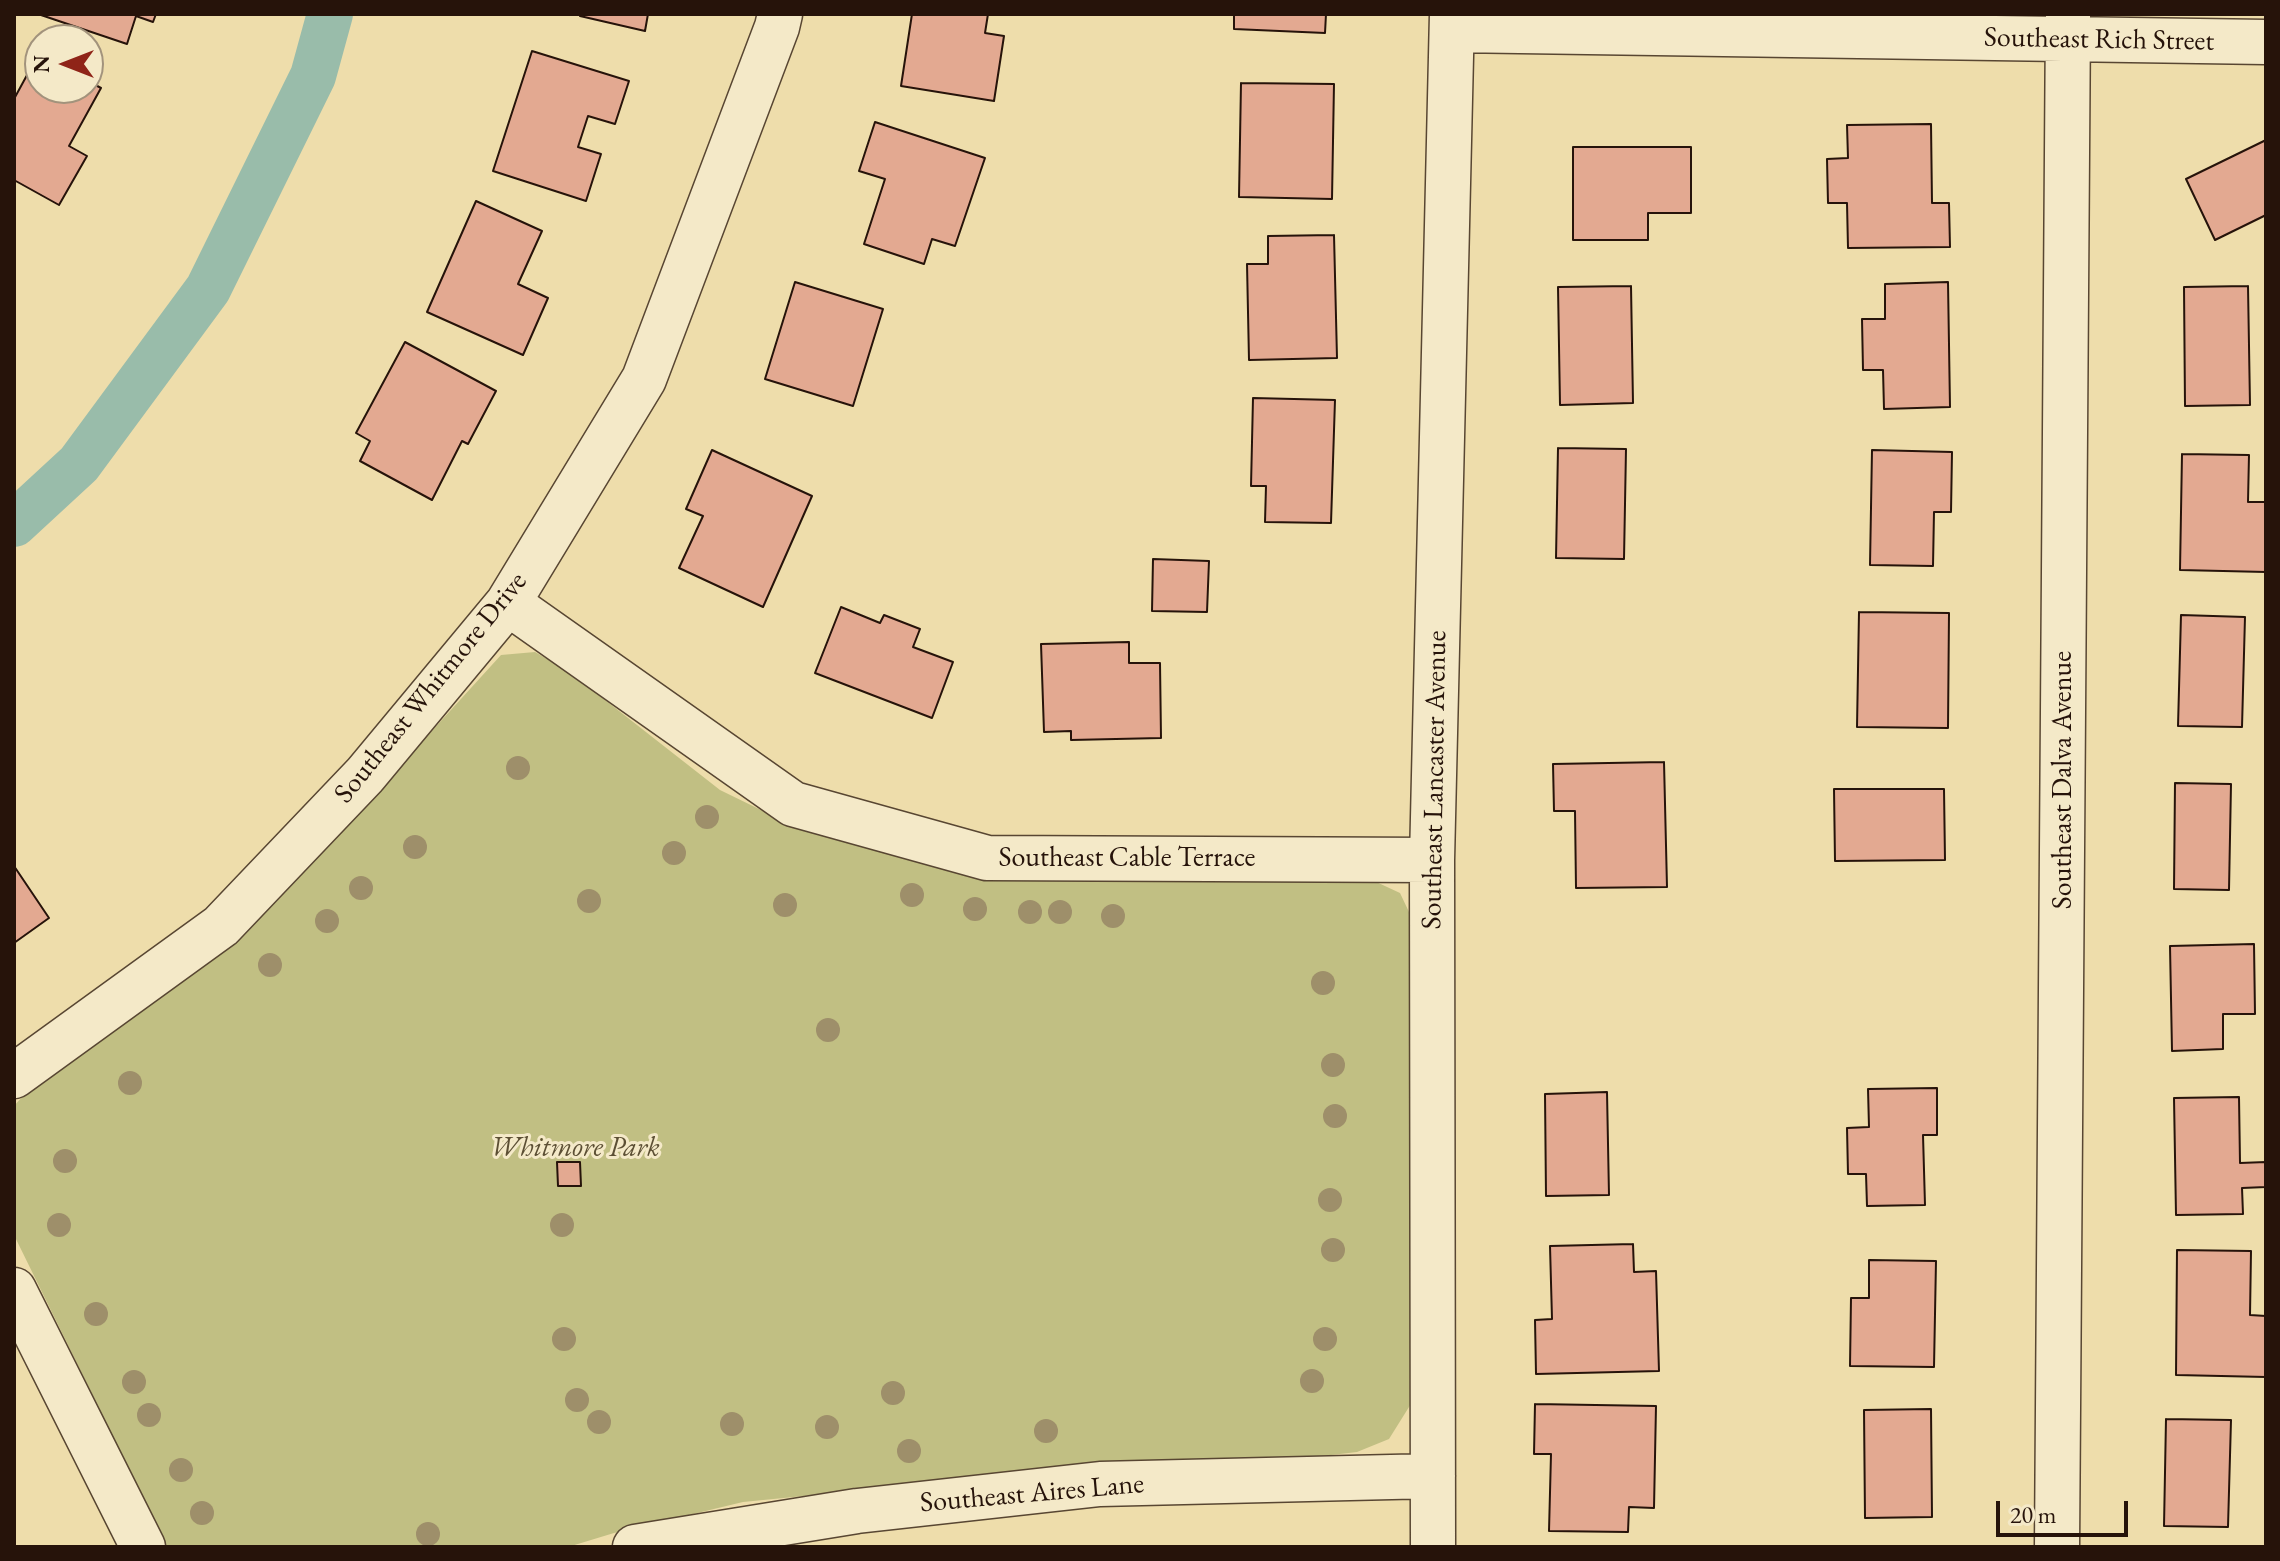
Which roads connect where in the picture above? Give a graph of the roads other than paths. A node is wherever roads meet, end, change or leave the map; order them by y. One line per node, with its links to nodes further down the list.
1 (780, 14): 5 (street, Southeast Whitmore Drive)
2 (1452, 22): 3 (street, Southeast Rich Street); 6 (street, Southeast Lancaster Avenue)
3 (2068, 26): 4 (street, Southeast Rich Street); 13 (street, Southeast Dalva Avenue)
4 (2266, 42)
5 (508, 603): 6 (street, Southeast Cable Terrace); 7 (street, Southeast Whitmore Drive)
6 (1432, 860): 9 (street, Southeast Lancaster Avenue)
7 (14, 1076)
8 (14, 1290): 10 (street)
9 (1433, 1476): 11 (street, Southeast Aires Lane); 12 (street, Southeast Lancaster Avenue)
10 (143, 1547)
11 (635, 1547)
12 (1433, 1547)
13 (2057, 1547)

